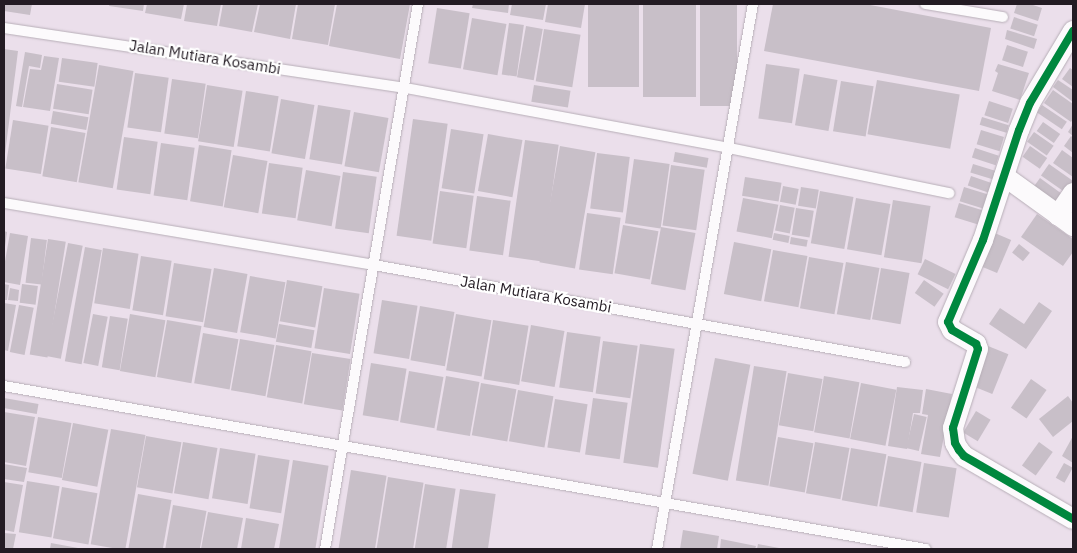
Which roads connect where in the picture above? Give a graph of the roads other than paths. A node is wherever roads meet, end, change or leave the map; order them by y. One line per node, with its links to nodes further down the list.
1 (418, 4): 7 (lane)
2 (753, 4): 8 (lane)
3 (925, 4): 4 (lane)
4 (1002, 17)
5 (4, 28): 7 (lane, Jalan Mutiara Kosambi)
6 (1073, 31): 9 (street)
7 (406, 88): 8 (lane, Jalan Mutiara Kosambi); 14 (lane)
8 (729, 148): 10 (lane, Jalan Mutiara Kosambi); 15 (lane)
9 (1004, 176): 13 (street); 20 (street)
10 (949, 193)
11 (1073, 193): 13 (street)
12 (4, 203): 14 (lane, Jalan Mutiara Kosambi)
13 (1066, 220)
14 (374, 265): 15 (lane, Jalan Mutiara Kosambi); 18 (lane)
15 (698, 324): 16 (lane, Jalan Mutiara Kosambi); 19 (lane)
16 (905, 362)
17 (4, 386): 18 (lane)
18 (344, 445): 19 (lane); 21 (lane)
19 (665, 503): 22 (lane); 23 (lane)
20 (1073, 518)
21 (325, 549)
22 (657, 549)
23 (926, 549)

